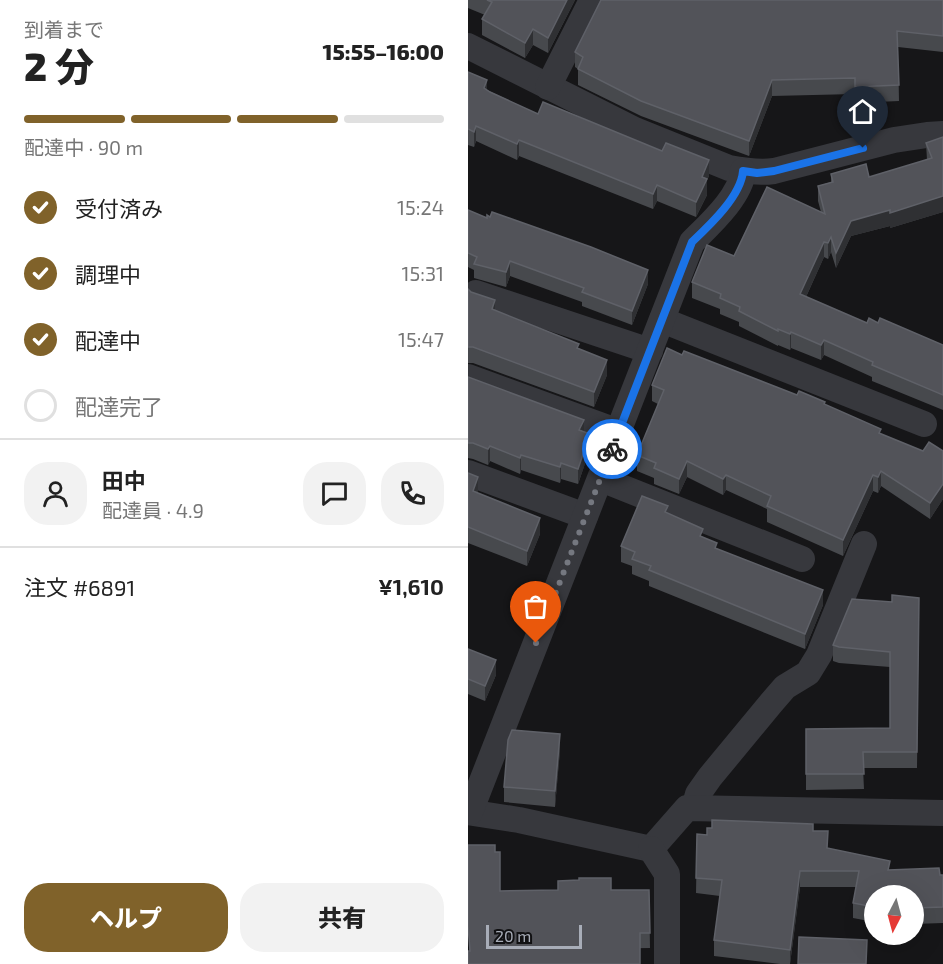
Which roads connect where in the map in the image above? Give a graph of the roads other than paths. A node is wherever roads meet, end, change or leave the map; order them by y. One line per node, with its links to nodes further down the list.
1 (592, 0): 3 (street)
2 (468, 46): 3 (street)
3 (548, 87): 5 (street)
4 (943, 134): 5 (street)
5 (743, 171): 7 (street)
6 (476, 293): 8 (street)
7 (662, 320): 8 (street); 10 (street)
8 (650, 351): 11 (street)
9 (468, 377): 11 (street)
10 (924, 424)
11 (619, 432): 13 (street)
12 (468, 473): 14 (street)
13 (601, 479): 14 (street); 16 (street)
14 (585, 516): 18 (street)
15 (864, 544): 17 (street)
16 (802, 559)
17 (694, 808): 19 (street); 20 (street)
18 (469, 812): 20 (street)
19 (943, 813)
20 (651, 849): 21 (street)
21 (667, 964)

